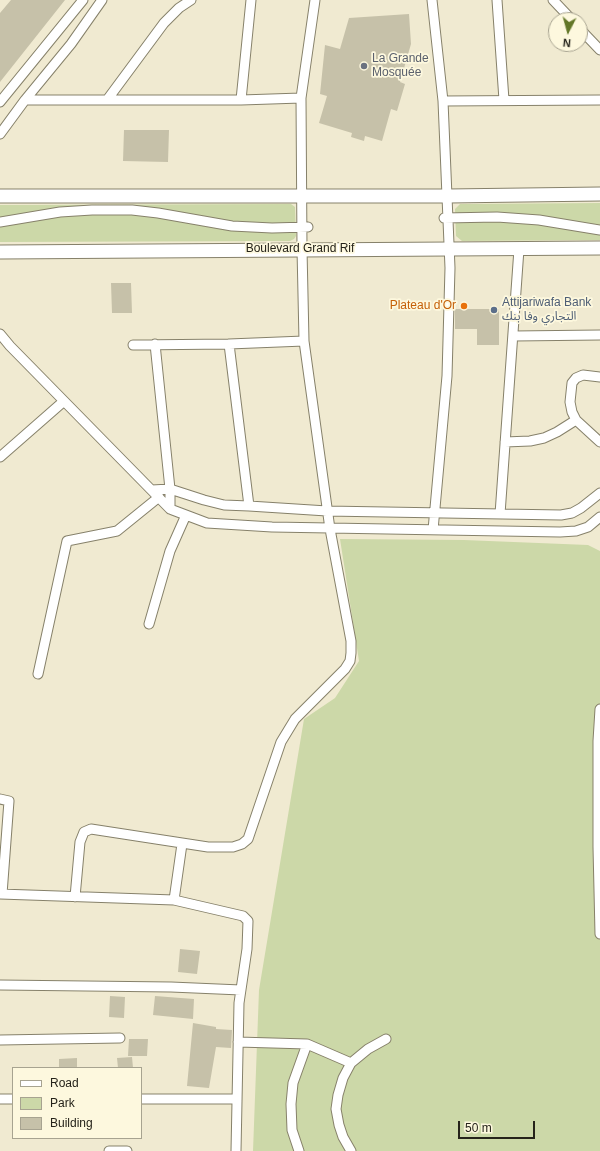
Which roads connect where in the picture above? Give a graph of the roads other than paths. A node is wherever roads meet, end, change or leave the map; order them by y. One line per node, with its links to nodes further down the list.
1 (83, 0): 19 (street)
2 (102, 0): 13 (street)
3 (191, 0): 14 (street)
4 (250, 0): 15 (street)
5 (315, 0): 12 (street)
6 (432, 0): 18 (street)
7 (497, 0): 16 (street)
8 (553, 0): 9 (street)
9 (564, 12)
10 (588, 37): 11 (street)
11 (600, 50)
12 (301, 98): 15 (street); 23 (street)
13 (25, 100): 14 (street); 20 (street)
14 (107, 100): 15 (street)
15 (241, 100)
16 (504, 100): 17 (street); 18 (street)
17 (600, 100)
18 (443, 101): 24 (street)
19 (0, 102)
20 (0, 134)
21 (600, 194): 24 (street)
22 (0, 196): 23 (street)
23 (302, 196): 24 (street); 27 (street)
24 (448, 196): 25 (street)
25 (446, 218): 28 (street); 29 (street)
26 (0, 222): 27 (street)
27 (305, 227): 31 (street)
28 (600, 230)
29 (450, 248): 31 (street, Boulevard Grand Rif); 32 (street, Boulevard Grand Rif); 56 (street)
30 (600, 248): 32 (street, Boulevard Grand Rif)
31 (302, 249): 33 (street, Boulevard Grand Rif); 37 (street)
32 (519, 249): 36 (street)
33 (0, 252)
34 (0, 334): 41 (street)
35 (600, 335): 36 (street)
36 (514, 336): 46 (street)
37 (304, 341): 40 (street); 55 (street)
38 (133, 344): 39 (street)
39 (155, 344): 40 (street); 49 (street)
40 (228, 344): 53 (street)
41 (10, 346): 42 (street); 44 (street)
42 (0, 347)
43 (600, 377): 45 (street)
44 (64, 401): 48 (street); 50 (street)
45 (576, 420): 46 (street); 47 (street)
46 (505, 442): 57 (street)
47 (600, 442)
48 (0, 457)
49 (170, 489): 50 (street); 53 (street); 54 (street)
50 (152, 490): 52 (street)
51 (600, 495): 57 (street)
52 (159, 497): 54 (street); 63 (street)
53 (249, 506): 55 (street)
54 (170, 509): 58 (street)
55 (327, 511): 56 (street); 60 (street)
56 (434, 513): 57 (street); 61 (street)
57 (500, 514)
58 (186, 515): 60 (street); 62 (street)
59 (600, 517): 61 (street)
60 (330, 529): 61 (street); 67 (street)
61 (433, 530)
62 (149, 624)
63 (38, 674)
64 (600, 709): 65 (street)
65 (599, 741): 68 (street)
66 (0, 799): 69 (street)
67 (182, 844): 70 (street); 71 (street)
68 (599, 847): 72 (street)
69 (1, 894): 70 (street)
70 (75, 897): 71 (street)
71 (174, 900): 74 (street)
72 (600, 934)
73 (0, 985): 74 (street)
74 (241, 990): 78 (street)
75 (120, 1038): 77 (street)
76 (386, 1039): 80 (street)
77 (0, 1040)
78 (238, 1042): 79 (street); 84 (street)
79 (307, 1044): 80 (street); 89 (street)
80 (351, 1063): 85 (street)
81 (0, 1099): 82 (street)
82 (12, 1099)
83 (142, 1099): 84 (street)
84 (237, 1099): 88 (street)
85 (350, 1150)
86 (109, 1151): 87 (street)
87 (127, 1151)
88 (236, 1151)
89 (299, 1151)

